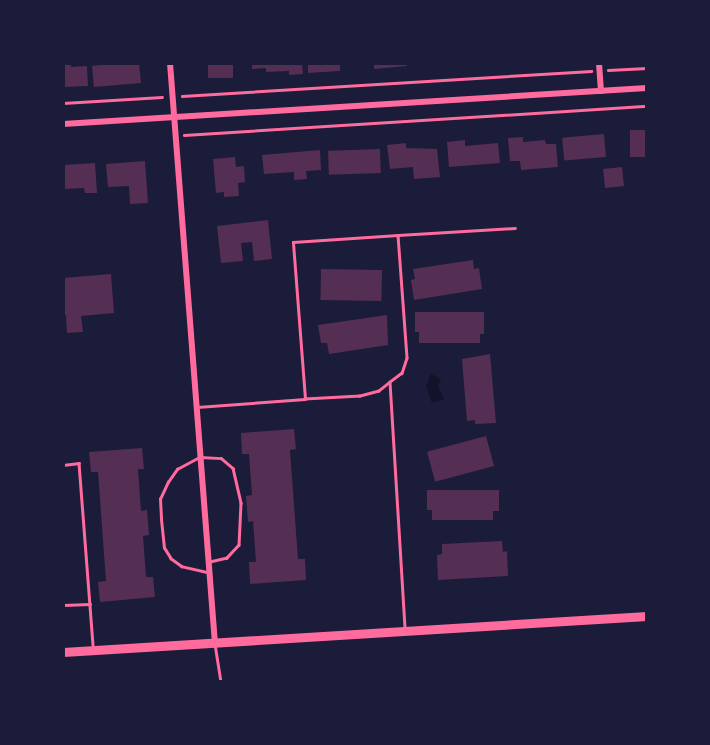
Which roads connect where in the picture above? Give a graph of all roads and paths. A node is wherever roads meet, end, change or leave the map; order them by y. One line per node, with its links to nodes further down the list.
1 (170, 63): 6 (street)
2 (599, 67): 3 (path); 5 (street); 6 (path)
3 (647, 68)
4 (647, 88): 5 (street)
5 (601, 91): 9 (street)
6 (171, 96): 7 (path); 9 (street)
7 (63, 103)
8 (647, 106): 11 (path)
9 (172, 117): 10 (street); 11 (street)
10 (63, 124)
11 (174, 135): 18 (street)
12 (647, 227): 15 (lane)
13 (515, 228): 14 (lane)
14 (398, 235): 16 (lane); 17 (lane)
15 (647, 260)
16 (390, 382): 17 (lane); 26 (lane)
17 (305, 399): 18 (lane)
18 (196, 407): 19 (street)
19 (200, 457): 21 (street); 21 (lane); 22 (lane)
20 (63, 465): 23 (lane)
21 (208, 563): 22 (street)
22 (209, 573): 27 (street)
23 (90, 604): 24 (lane); 28 (lane)
24 (63, 605)
25 (647, 616): 26 (main road)
26 (405, 631): 27 (main road)
27 (215, 643): 28 (main road); 30 (lane)
28 (93, 650): 29 (main road)
29 (63, 652)
30 (221, 682)

